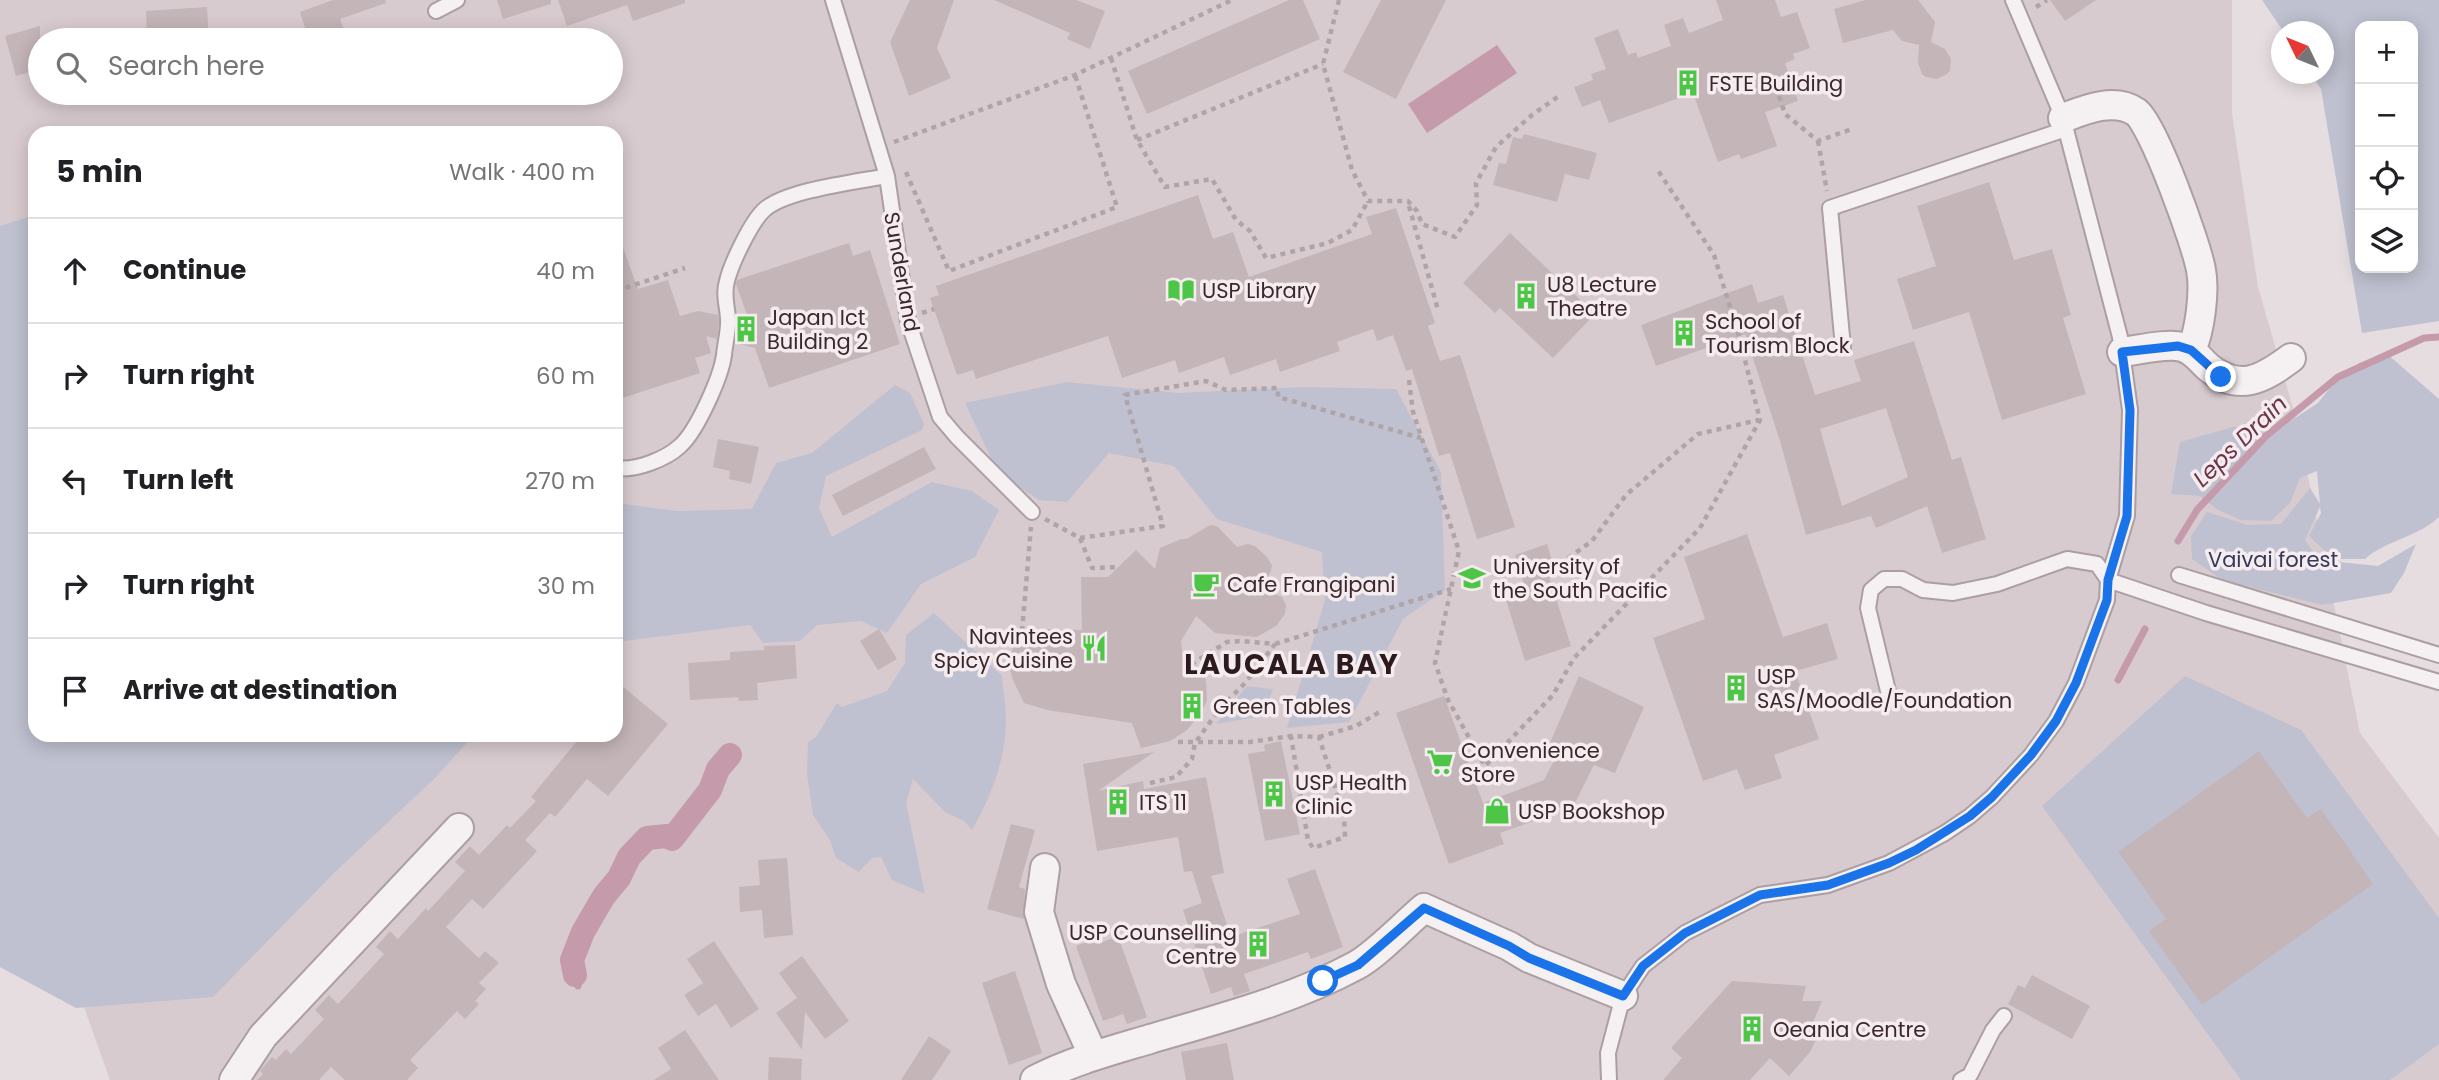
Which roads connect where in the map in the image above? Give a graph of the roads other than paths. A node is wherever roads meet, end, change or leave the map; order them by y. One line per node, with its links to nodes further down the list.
1 (457, 0): 4 (lane)
2 (833, 0): 6 (lane, Sunderland)
3 (2013, 0): 5 (lane)
4 (436, 11)
5 (2065, 124): 7 (lane); 8 (street); 9 (lane)
6 (887, 176): 11 (lane); 12 (lane, Sunderland)
7 (1843, 347)
8 (2191, 350): 9 (street); 10 (street)
9 (2122, 352): 14 (lane)
10 (2291, 358)
11 (623, 469)
12 (1032, 512)
13 (2179, 575): 15 (lane)
14 (2108, 580): 16 (lane); 17 (lane); 20 (lane)
15 (2439, 655)
16 (2439, 682)
17 (1889, 695)
18 (459, 828): 23 (street)
19 (1045, 868): 22 (street)
20 (1623, 996): 22 (street); 25 (lane)
21 (2004, 1016): 26 (lane)
22 (1093, 1055): 24 (street)
23 (234, 1080)
24 (1035, 1080)
25 (1609, 1080)
26 (1961, 1080)

